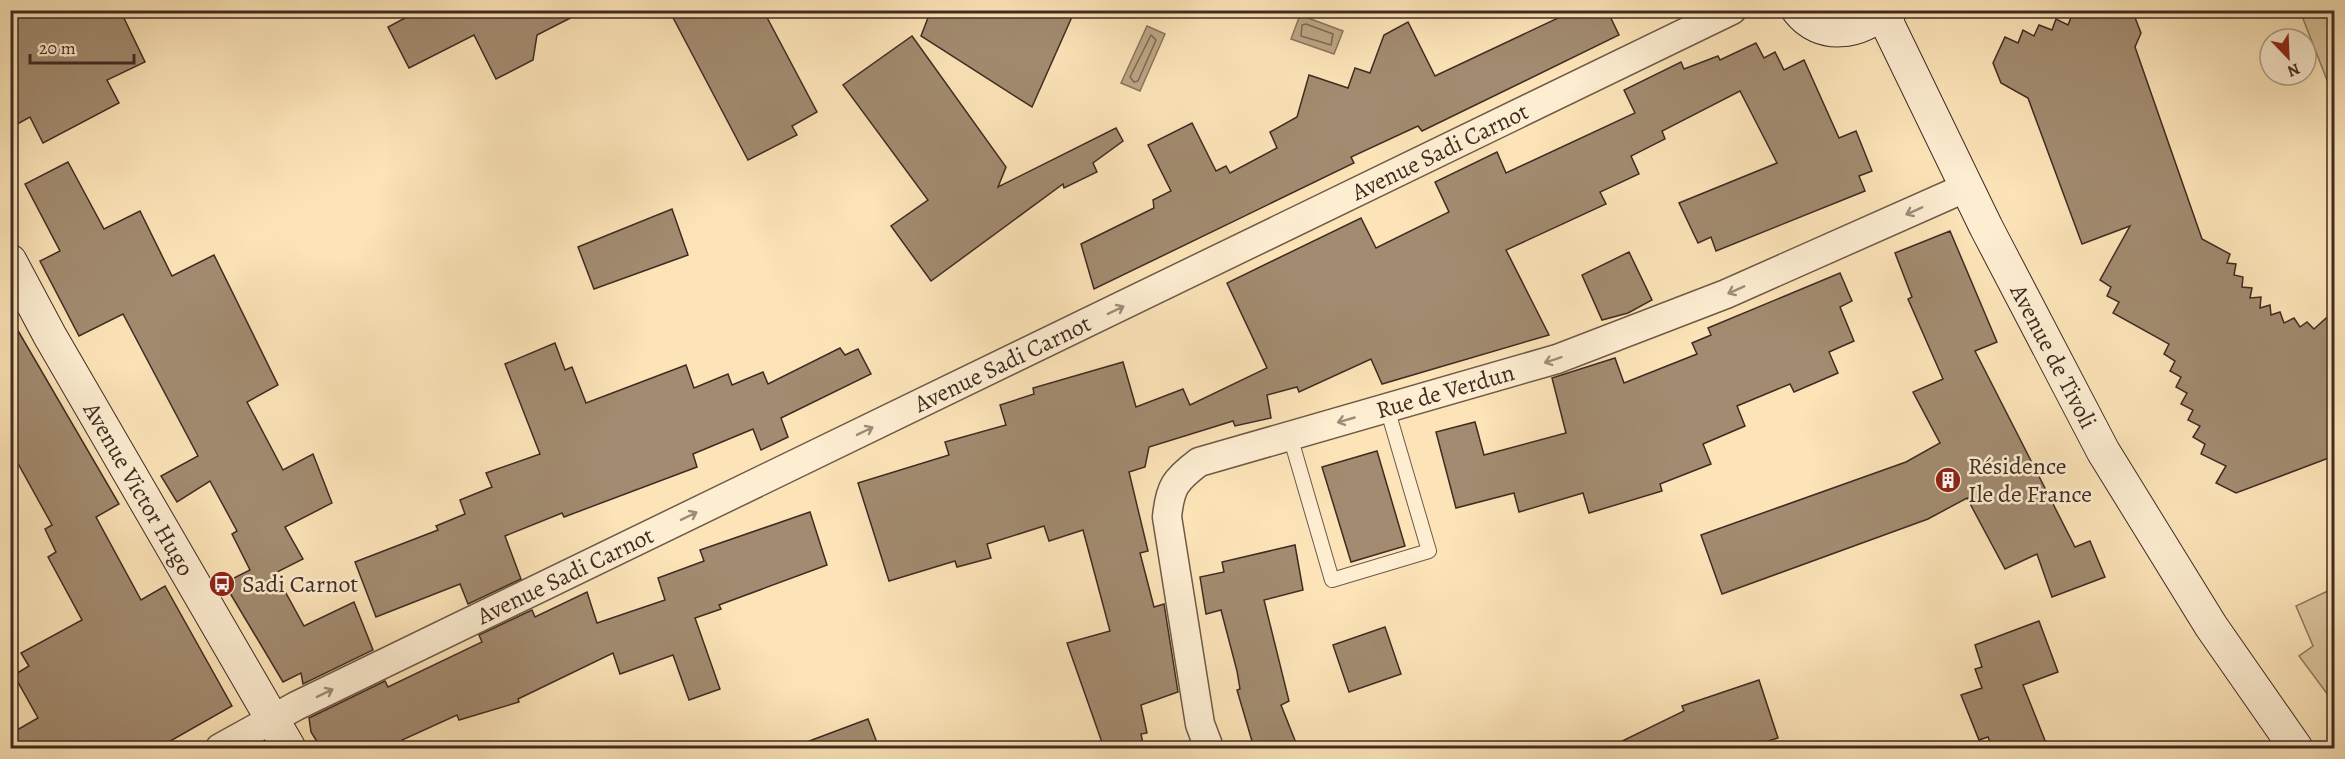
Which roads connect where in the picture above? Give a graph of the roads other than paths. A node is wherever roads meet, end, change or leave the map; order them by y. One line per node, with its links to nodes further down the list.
1 (1732, 10): 8 (street, Avenue Sadi Carnot, one-way to 1)
2 (1798, 10): 3 (street)
3 (1877, 16): 4 (street, Avenue de Tivoli)
4 (1967, 187): 6 (street, Rue de Verdun, one-way to 6); 12 (street, Avenue de Tivoli)
5 (10, 261): 8 (street, Avenue Victor Hugo)
6 (1387, 408): 7 (street, Rue de Verdun, one-way to 7); 7 (lane)
7 (1290, 436): 11 (street, Rue de Verdun)
8 (272, 719): 9 (street, Avenue Sadi Carnot); 10 (street, Avenue Victor Hugo)
9 (220, 748)
10 (289, 748)
11 (1209, 748)
12 (2296, 748)

